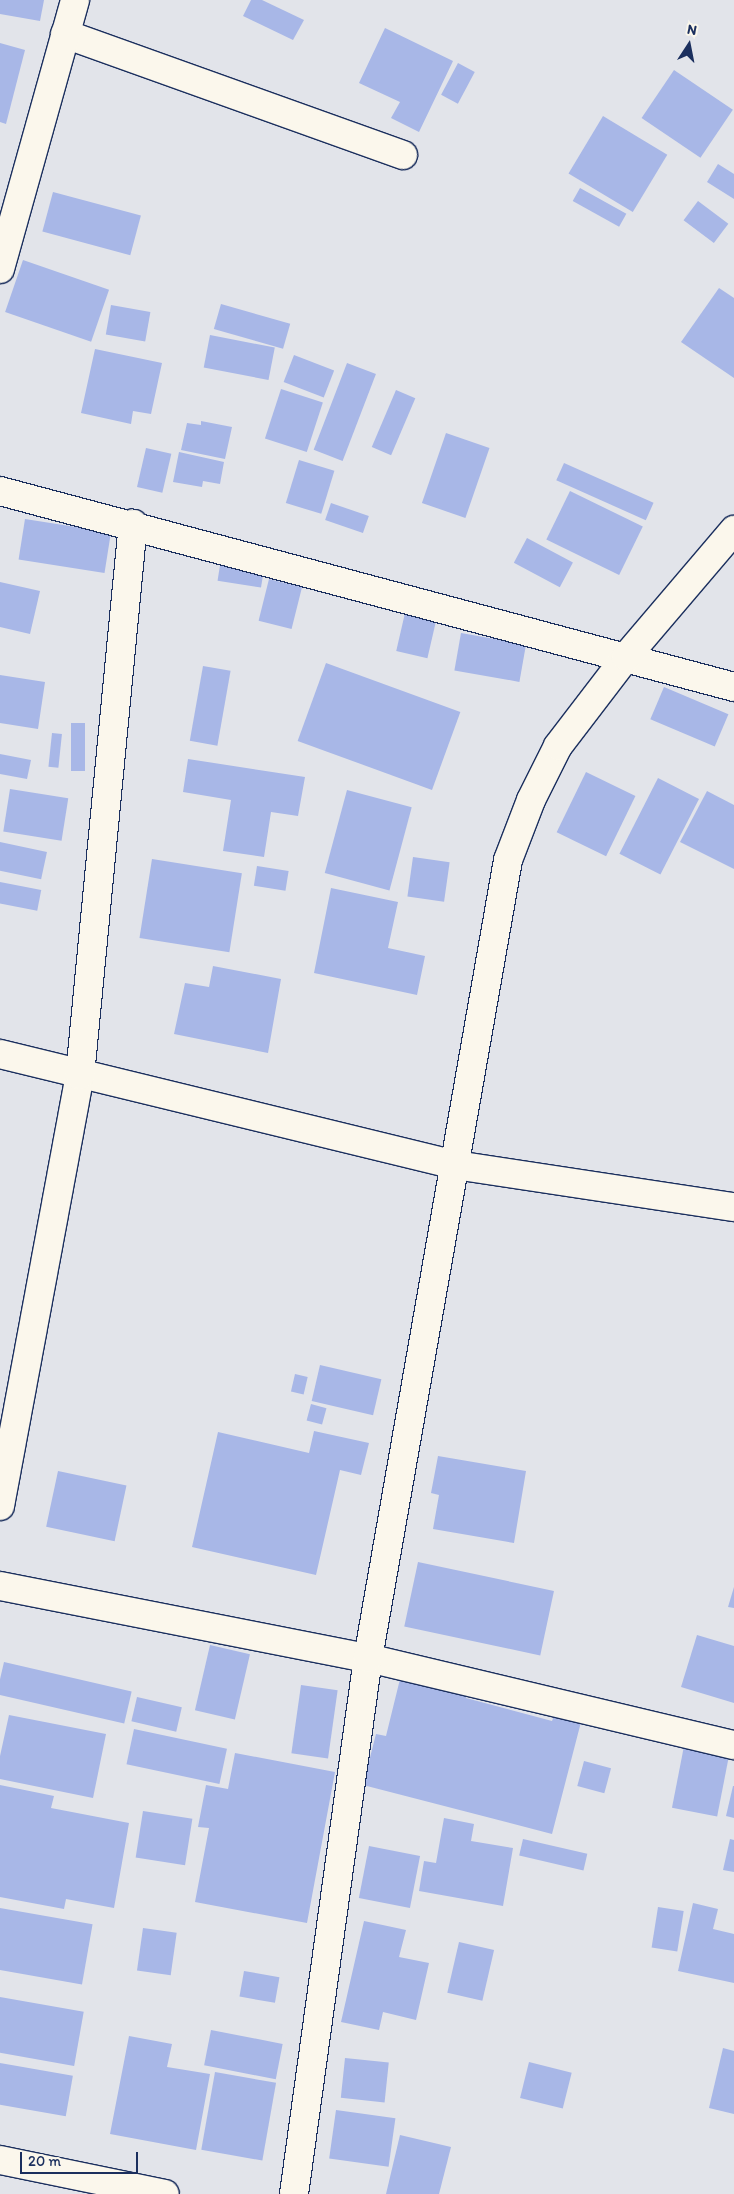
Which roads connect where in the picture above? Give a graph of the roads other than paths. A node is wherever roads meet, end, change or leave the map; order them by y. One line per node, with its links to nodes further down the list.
1 (75, 0): 2 (street)
2 (66, 34): 3 (street); 4 (street)
3 (403, 155)
4 (0, 268)
5 (0, 491): 6 (street)
6 (133, 524): 8 (street); 11 (street)
7 (734, 530): 8 (street)
8 (626, 657): 9 (street); 12 (street)
9 (734, 687)
10 (0, 1054): 11 (street)
11 (80, 1075): 12 (street); 14 (street)
12 (455, 1165): 13 (street); 16 (street)
13 (734, 1207)
14 (0, 1506)
15 (0, 1586): 16 (street)
16 (368, 1658): 17 (street); 20 (street)
17 (734, 1746)
18 (0, 2160): 19 (street)
19 (165, 2194)
20 (294, 2194)

